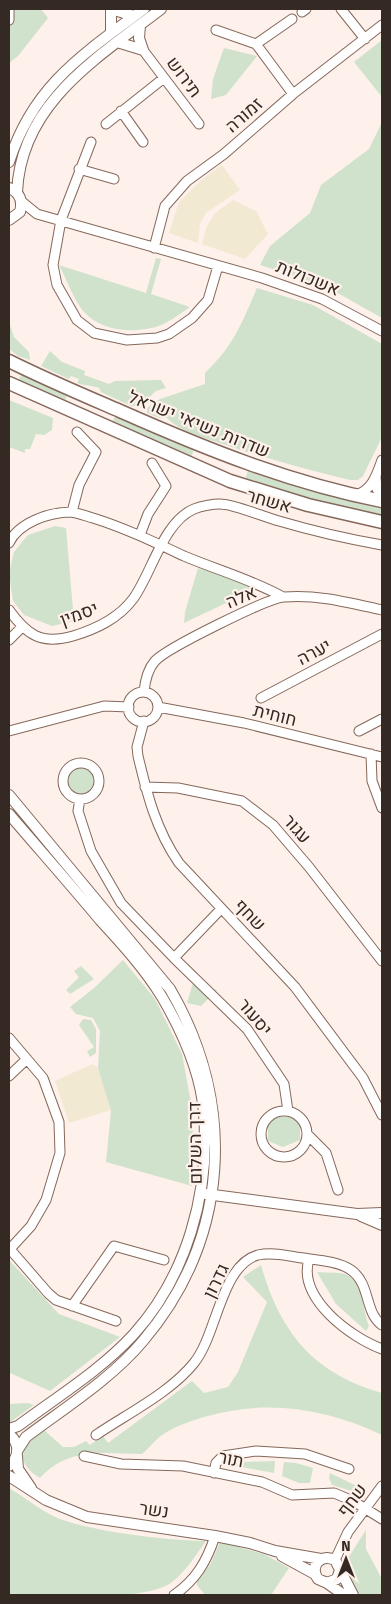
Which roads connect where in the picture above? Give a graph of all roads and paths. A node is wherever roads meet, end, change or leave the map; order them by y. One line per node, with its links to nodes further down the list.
1 (9, 9): 7 (street)
2 (111, 9): 8 (street); 11 (street)
3 (144, 9): 8 (street)
4 (160, 9): 8 (street)
5 (341, 9): 12 (street)
6 (292, 19): 14 (street)
7 (9, 20)
8 (137, 20): 11 (street); 13 (street); 15 (street)
9 (382, 25): 12 (street, זמורה)
10 (216, 30): 14 (street)
11 (111, 33): 23 (street)
12 (365, 39): 17 (street, זמורה)
13 (117, 42): 15 (street); 26 (street)
14 (256, 44): 17 (street)
15 (143, 50): 16 (street, תירוש)
16 (164, 78): 18 (street); 20 (street, תירוש)
17 (294, 94): 30 (street, זמורה)
18 (121, 110): 19 (street); 22 (street)
19 (106, 124)
20 (199, 124)
21 (91, 142): 24 (street)
22 (143, 142)
23 (9, 162)
24 (79, 169): 25 (street); 29 (street)
25 (114, 179)
26 (16, 194): 27 (street, אשכולות); 28 (street)
27 (37, 214): 28 (street, אשכולות); 29 (street, אשכולות)
28 (11, 220)
29 (61, 220): 30 (street, אשכולות); 31 (street)
30 (154, 248): 31 (street, אשכולות)
31 (218, 266): 32 (street, אשכולות)
32 (382, 331)
33 (9, 361): 39 (main road, שדרות נשיאי ישראל)
34 (9, 383): 42 (main road)
35 (77, 432): 41 (street)
36 (382, 460): 38 (street)
37 (152, 463): 43 (street)
38 (376, 476): 39 (street); 40 (street)
39 (353, 495): 40 (main road, שדרות נשיאי ישראל)
40 (382, 500)
41 (72, 512): 43 (street); 44 (street)
42 (382, 522)
43 (140, 535): 45 (street)
44 (10, 537)
45 (163, 546): 46 (street, אשחר); 47 (street); 50 (street, יסמין)
46 (382, 546)
47 (283, 596): 49 (street, אלה); 53 (street, אלה)
48 (9, 610): 50 (street, יסמין)
49 (382, 610)
50 (22, 628): 52 (street)
51 (382, 634): 54 (street, יערה)
52 (9, 640)
53 (144, 692): 55 (street); 56 (street)
54 (261, 698)
55 (129, 707): 58 (street); 60 (street)
56 (158, 707): 58 (street); 61 (street, חוחית)
57 (382, 719): 59 (street)
58 (144, 722): 63 (street, שחף)
59 (359, 731)
60 (11, 732)
61 (371, 754): 62 (street, חוחית); 66 (street)
62 (382, 757)
63 (145, 787): 68 (street, שחף); 70 (street, עגור)
64 (9, 795): 79 (street, דרך השלום)
65 (80, 799): 65 (street); 69 (street, יסעור)
66 (382, 808)
67 (9, 814): 78 (street, דרך השלום)
68 (222, 909): 69 (street); 75 (street, שחף)
69 (174, 958): 74 (street, יסעור)
70 (382, 961)
71 (9, 1038): 72 (street)
72 (27, 1059): 73 (street); 83 (street)
73 (9, 1076)
74 (288, 1111): 76 (street); 76 (street)
75 (382, 1115)
76 (307, 1134): 77 (street)
77 (338, 1190)
78 (200, 1194): 79 (street); 90 (street, דרך השלום)
79 (212, 1195): 81 (street); 93 (street, דרך השלום)
80 (382, 1213): 81 (street)
81 (358, 1214): 82 (street)
82 (382, 1224)
83 (9, 1248): 86 (street)
84 (309, 1259): 88 (street, גדרון); 89 (street); 92 (street, גדרון)
85 (164, 1260): 86 (street)
86 (72, 1306): 87 (street)
87 (116, 1321)
88 (382, 1325)
89 (382, 1349)
90 (9, 1430)
91 (9, 1434): 93 (street, נשר)
92 (96, 1435)
93 (17, 1454): 95 (street, דרך השלום); 100 (street, נשר)
94 (84, 1456): 97 (street, תור)
95 (9, 1466)
96 (349, 1469): 97 (street)
97 (214, 1473): 101 (street, תור)
98 (9, 1476): 100 (street, נשר)
99 (382, 1486): 101 (street, שחף)
100 (34, 1491): 103 (street, נשר)
101 (366, 1509): 102 (street, תור); 106 (street, שחף)
102 (382, 1519)
103 (215, 1536): 104 (street, נשר); 110 (street)
104 (275, 1551): 105 (street, נשר); 108 (street, נשר)
105 (321, 1559): 106 (street); 108 (street)
106 (335, 1560): 107 (street)
107 (340, 1570): 109 (street); 112 (street)
108 (315, 1574): 109 (street)
109 (327, 1583): 111 (street)
110 (178, 1594)
111 (344, 1595)
112 (353, 1595)

